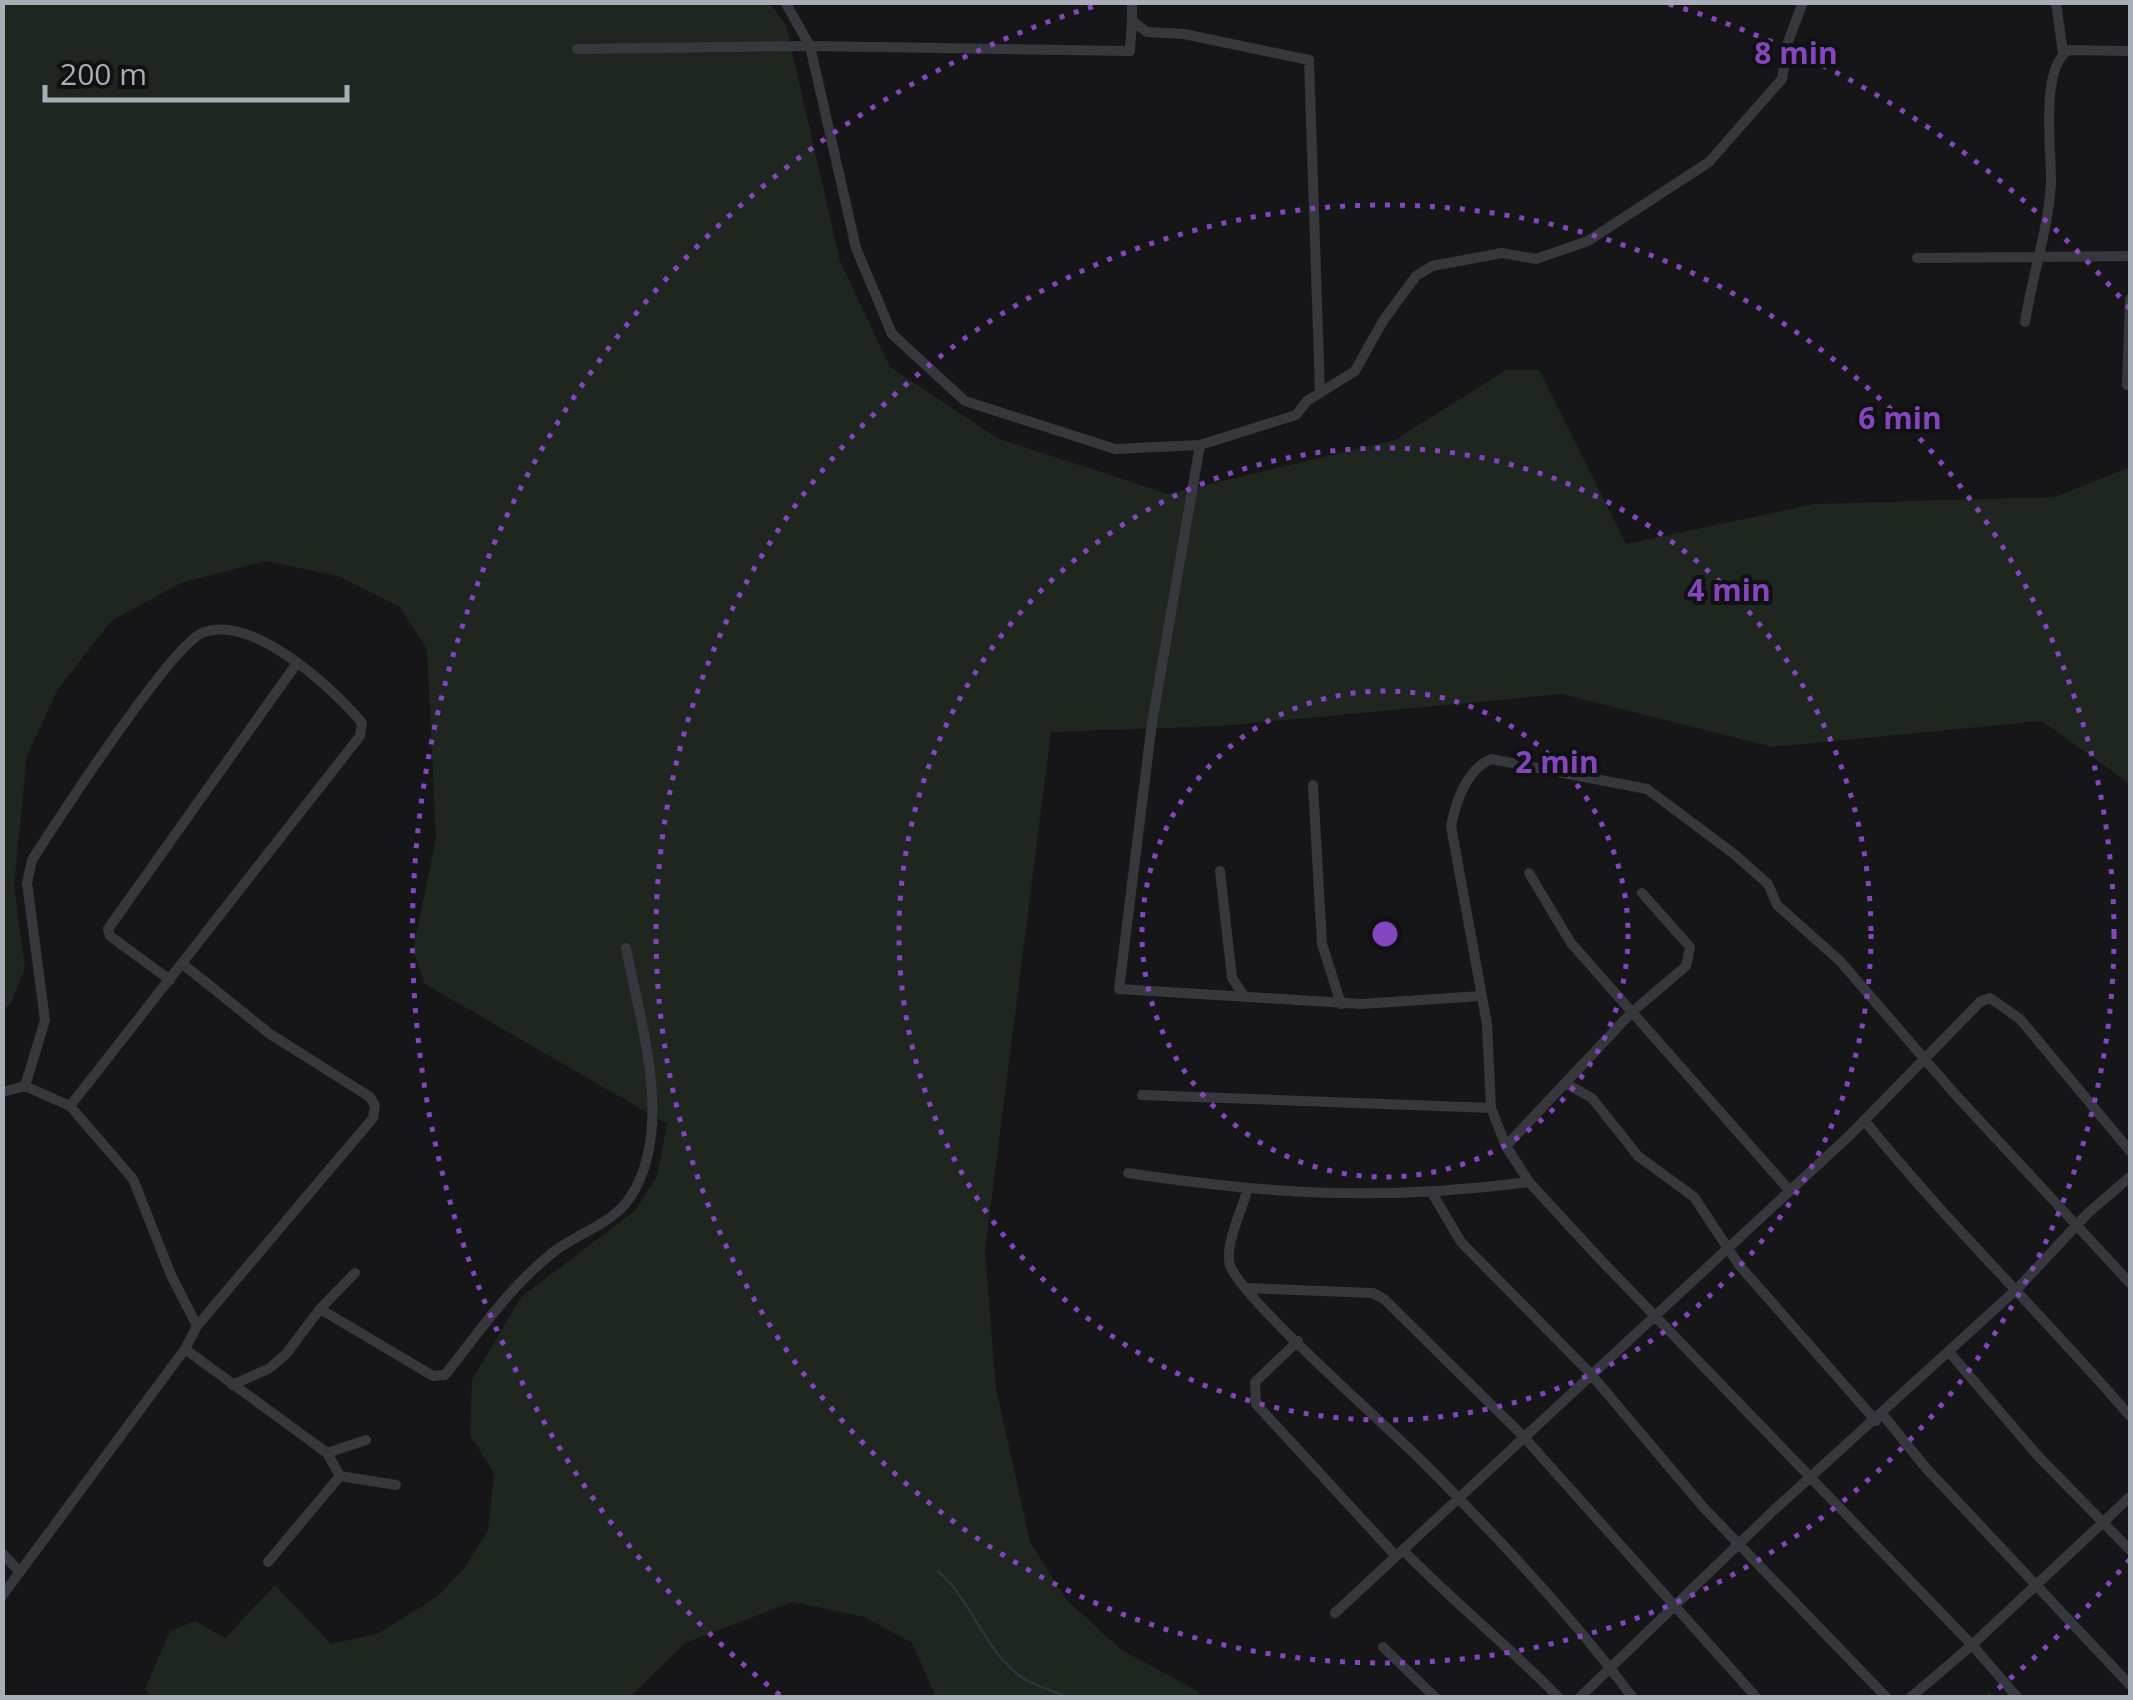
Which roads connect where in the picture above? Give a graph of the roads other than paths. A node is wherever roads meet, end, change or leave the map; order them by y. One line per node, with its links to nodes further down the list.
1 (785, 2): 6 (street)
2 (1132, 2): 5 (street)
3 (1803, 2): 16 (street)
4 (2056, 2): 9 (street)
5 (1132, 21): 6 (street); 16 (street)
6 (810, 46): 7 (street); 17 (street)
7 (577, 49)
8 (2130, 51): 9 (street)
9 (2063, 54): 10 (street)
10 (2036, 254): 11 (street); 12 (street); 14 (street)
11 (2130, 256)
12 (1917, 258)
13 (2130, 299): 15 (street)
14 (2024, 322)
15 (2127, 385)
16 (1320, 393): 17 (street)
17 (1200, 446): 27 (street)
18 (297, 663): 24 (street); 25 (street); 32 (street)
19 (1314, 785): 28 (street)
20 (1220, 871): 27 (street)
21 (1529, 873): 29 (street)
22 (1642, 893): 29 (street)
23 (626, 948): 52 (street)
24 (184, 965): 25 (street); 54 (street)
25 (170, 980): 35 (street)
26 (1482, 996): 28 (street); 30 (street); 36 (street)
27 (1245, 997): 28 (street)
28 (1341, 1004)
29 (1632, 1012): 31 (street); 43 (street)
30 (1926, 1060): 37 (street); 39 (street); 46 (street)
31 (1565, 1083): 38 (street); 47 (street)
32 (25, 1086): 33 (street); 35 (street)
33 (2, 1092)
34 (1142, 1095): 36 (street)
35 (70, 1106): 54 (street)
36 (1491, 1108): 38 (street)
37 (1864, 1120): 43 (street); 51 (street)
38 (1506, 1146): 42 (street)
39 (2130, 1151)
40 (1128, 1172): 44 (street)
41 (2130, 1177): 46 (street)
42 (1529, 1182): 45 (street); 53 (street)
43 (1790, 1191): 47 (street)
44 (1247, 1192): 45 (street); 50 (street)
45 (1432, 1193): 58 (street)
46 (2078, 1223): 49 (street); 51 (street)
47 (1728, 1248): 53 (street); 61 (street)
48 (355, 1272): 52 (street)
49 (2130, 1283)
50 (1248, 1288): 55 (street); 62 (street)
51 (2018, 1288): 57 (street); 60 (street)
52 (320, 1308): 59 (street)
53 (1654, 1312): 58 (street); 66 (street)
54 (197, 1326): 56 (street)
55 (1298, 1341): 69 (street); 74 (street)
56 (186, 1349): 59 (street); 76 (street)
57 (1949, 1352): 61 (street); 70 (street)
58 (1590, 1373): 62 (street); 71 (street)
59 (232, 1385): 64 (street)
60 (2130, 1416)
61 (1880, 1418): 66 (street); 77 (street)
62 (1524, 1436): 69 (street); 79 (street)
63 (366, 1440): 64 (street)
64 (327, 1453): 65 (street)
65 (340, 1476): 67 (street); 75 (street)
66 (1810, 1480): 71 (street); 81 (street)
67 (396, 1485)
68 (2130, 1497): 70 (street)
69 (1458, 1498): 74 (street); 83 (street)
70 (2101, 1523): 72 (street); 77 (street)
71 (1738, 1546): 79 (street); 90 (street)
72 (2130, 1550)
73 (2, 1553): 76 (street)
74 (1400, 1553): 80 (street); 86 (street)
75 (268, 1562)
76 (18, 1570): 78 (street)
77 (2036, 1586): 81 (street); 84 (street)
78 (2, 1596)
79 (1678, 1606): 83 (street); 89 (street)
80 (1335, 1613)
81 (1972, 1645): 91 (street); 92 (street)
82 (1383, 1647): 85 (street)
83 (1611, 1668): 87 (street); 88 (street)
84 (2130, 1684)
85 (1436, 1698)
86 (1560, 1698)
87 (1579, 1698)
88 (1633, 1698)
89 (1757, 1698)
90 (1887, 1698)
91 (1910, 1698)
92 (2018, 1698)

